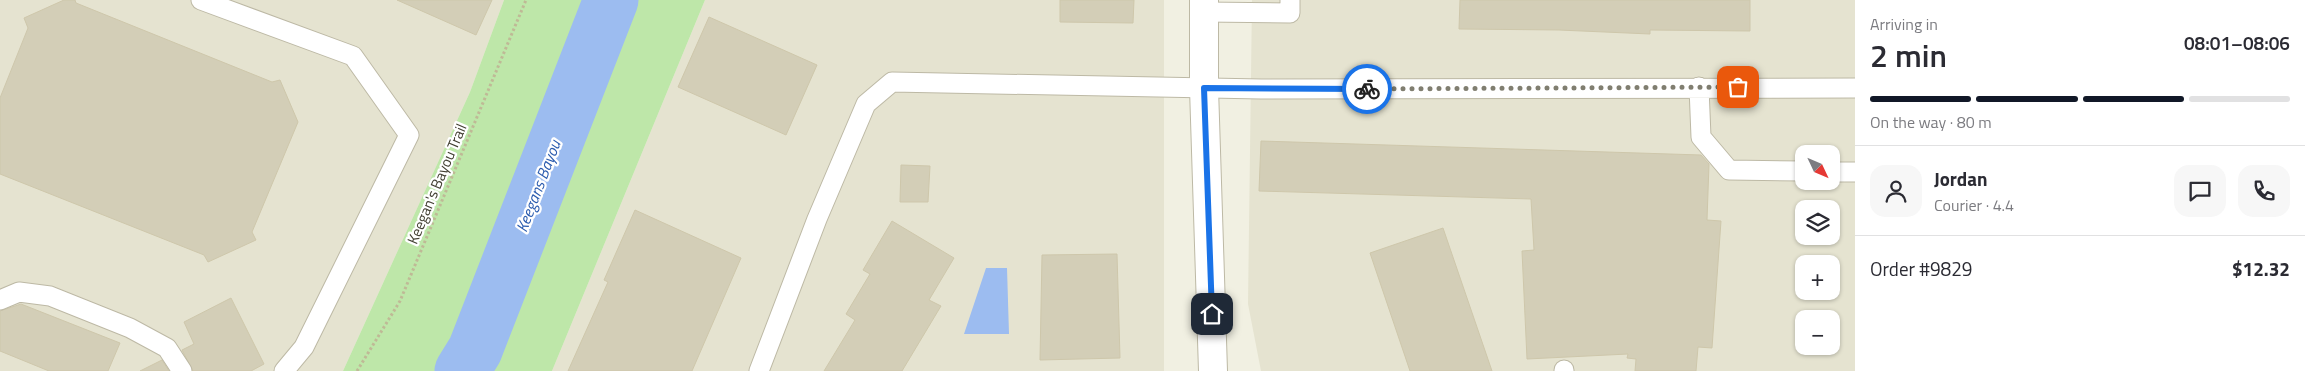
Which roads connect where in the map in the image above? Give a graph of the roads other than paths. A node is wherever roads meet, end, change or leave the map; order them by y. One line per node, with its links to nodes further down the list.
1 (202, 0): 12 (lane)
2 (1290, 0): 3 (lane)
3 (1204, 6): 5 (street)
4 (1699, 87): 5 (lane); 6 (lane); 7 (lane)
5 (1204, 88): 13 (lane); 14 (street)
6 (1855, 88)
7 (1795, 171)
8 (1840, 172): 9 (lane)
9 (1855, 172)
10 (0, 300): 11 (lane)
11 (182, 371)
12 (284, 371)
13 (759, 371)
14 (1214, 371)

